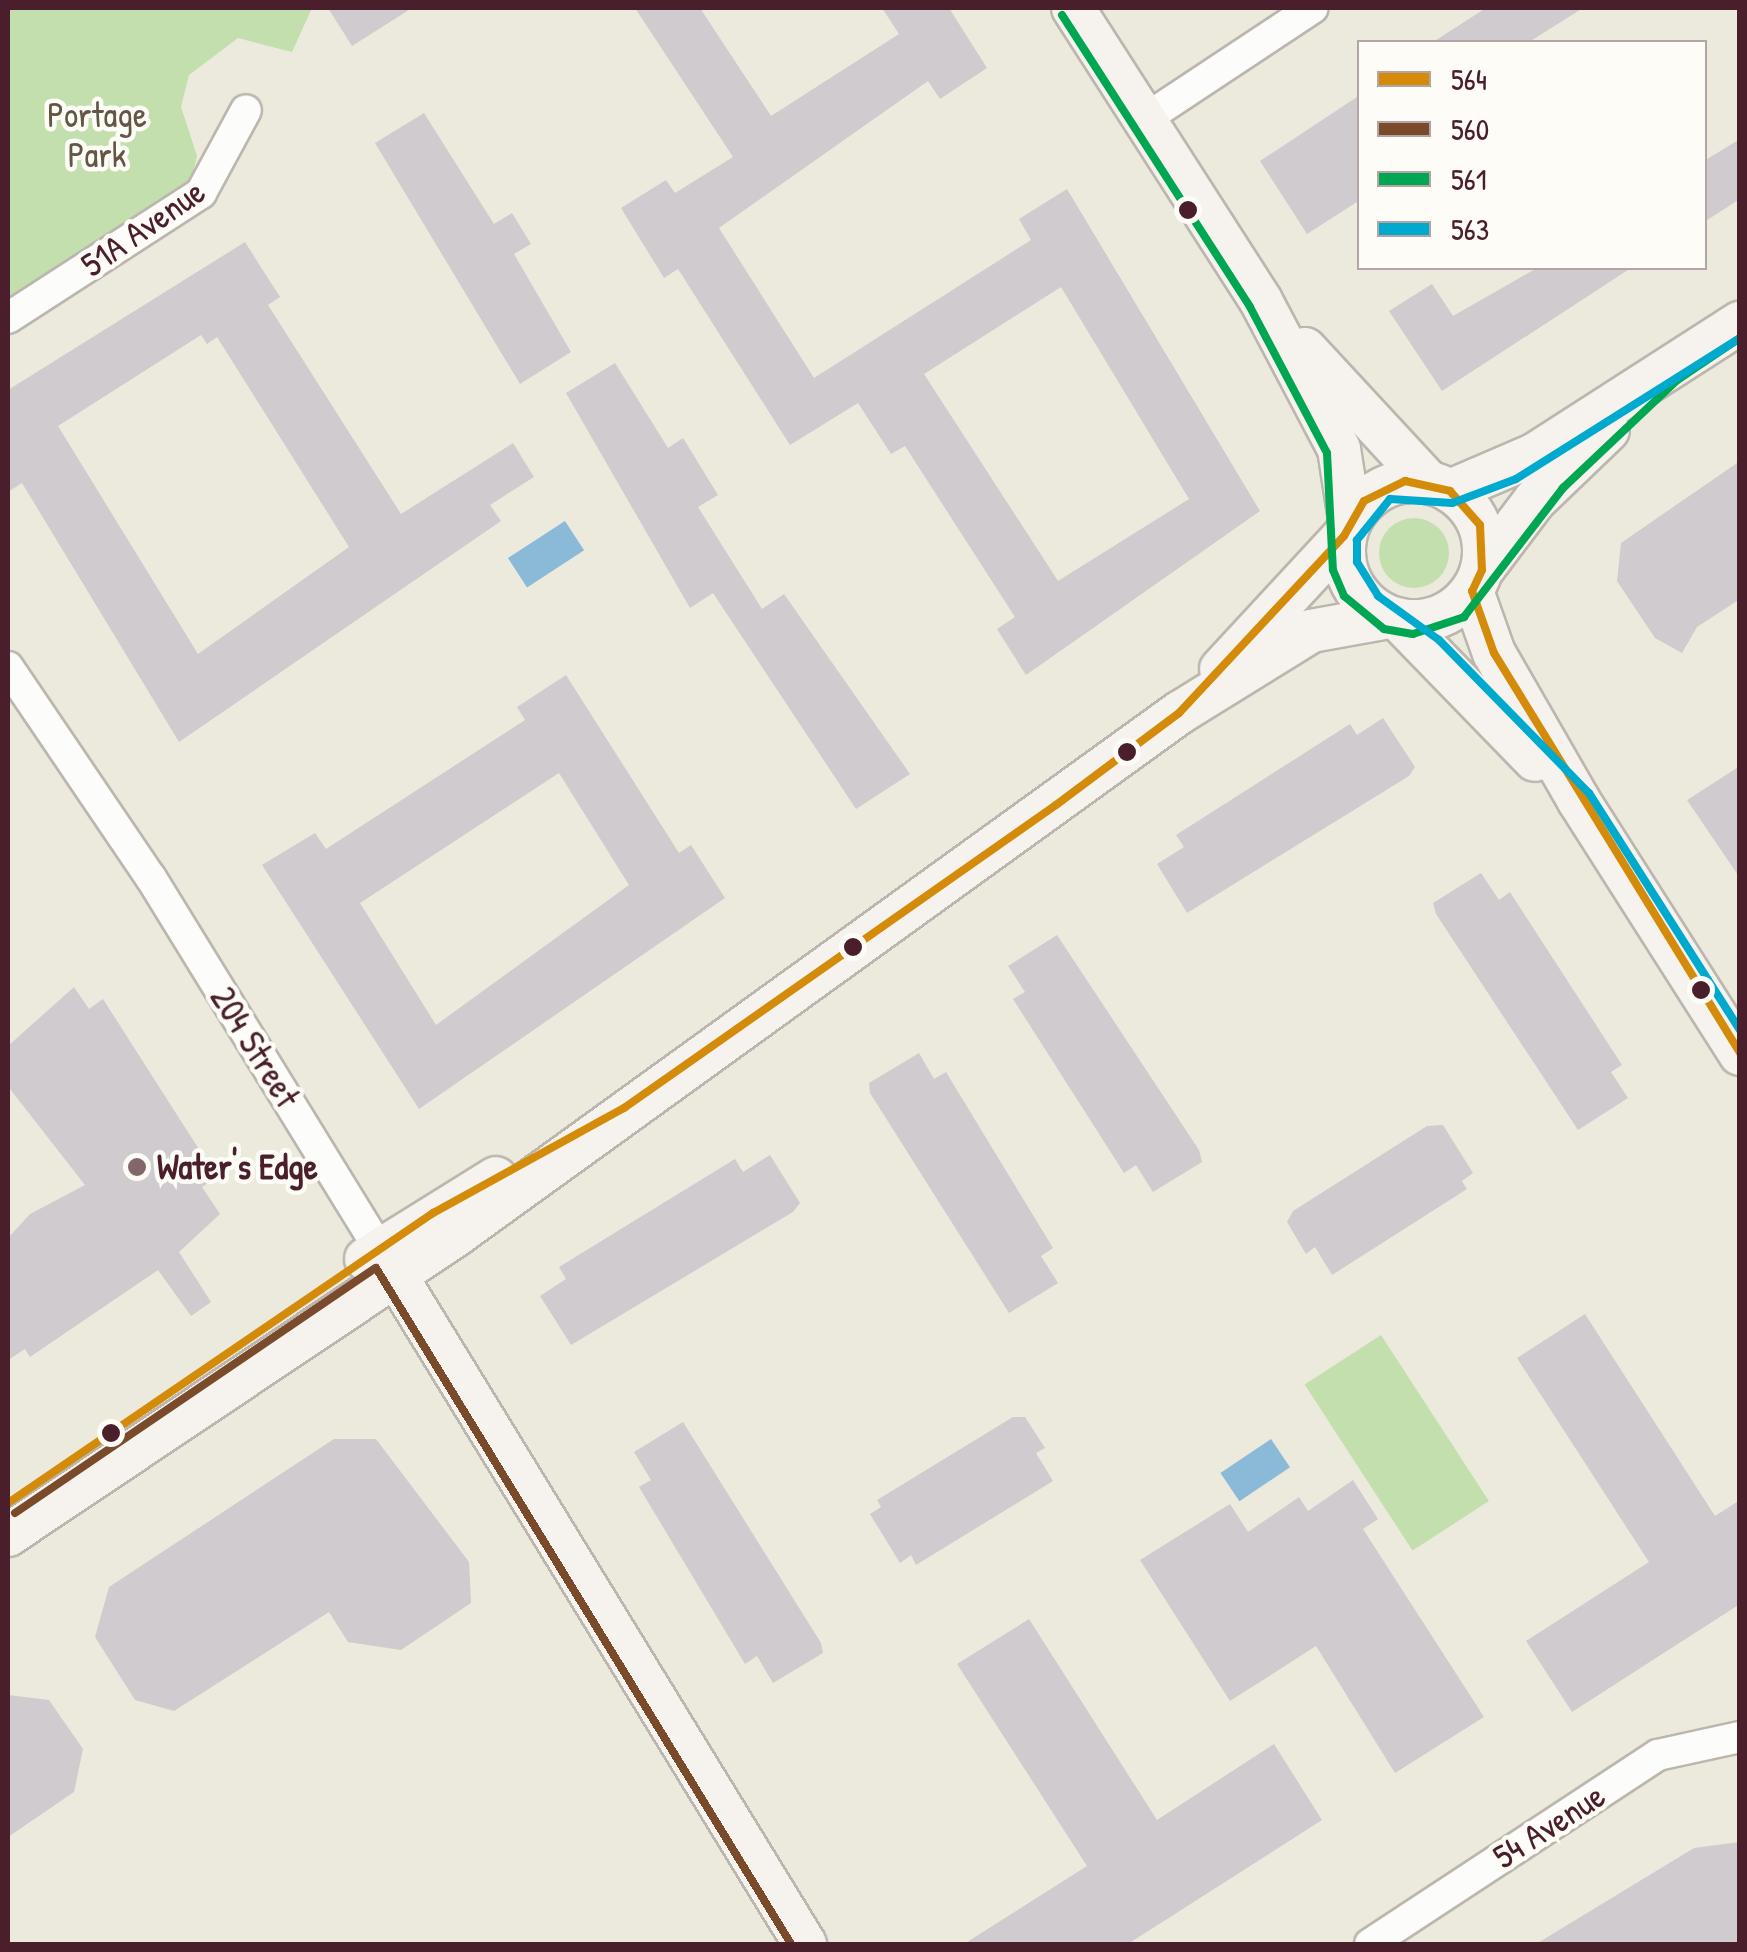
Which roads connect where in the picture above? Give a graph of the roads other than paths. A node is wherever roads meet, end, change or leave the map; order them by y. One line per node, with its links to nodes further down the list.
1 (1073, 8): 4 (street)
2 (1313, 8): 4 (street)
3 (246, 110): 6 (street, 51A Avenue)
4 (1145, 118): 5 (street)
5 (1262, 301): 9 (street); 10 (street)
6 (8, 318)
7 (1740, 324): 8 (street)
8 (1668, 372): 9 (street); 11 (street)
9 (1439, 486): 10 (street); 11 (street)
10 (1347, 528): 12 (street); 14 (street)
11 (1477, 581): 12 (street); 15 (street)
12 (1394, 618): 14 (street); 15 (street)
13 (8, 667): 18 (street, 204 Street)
14 (1179, 713): 17 (street)
15 (1579, 801): 16 (street)
16 (1740, 1054)
17 (624, 1108): 18 (street); 18 (street)
18 (387, 1262): 19 (street); 20 (street); 22 (street, 204 Street)
19 (8, 1502)
20 (8, 1535)
21 (1740, 1737): 23 (street, 54 Avenue)
22 (805, 1944)
23 (1370, 1944)

